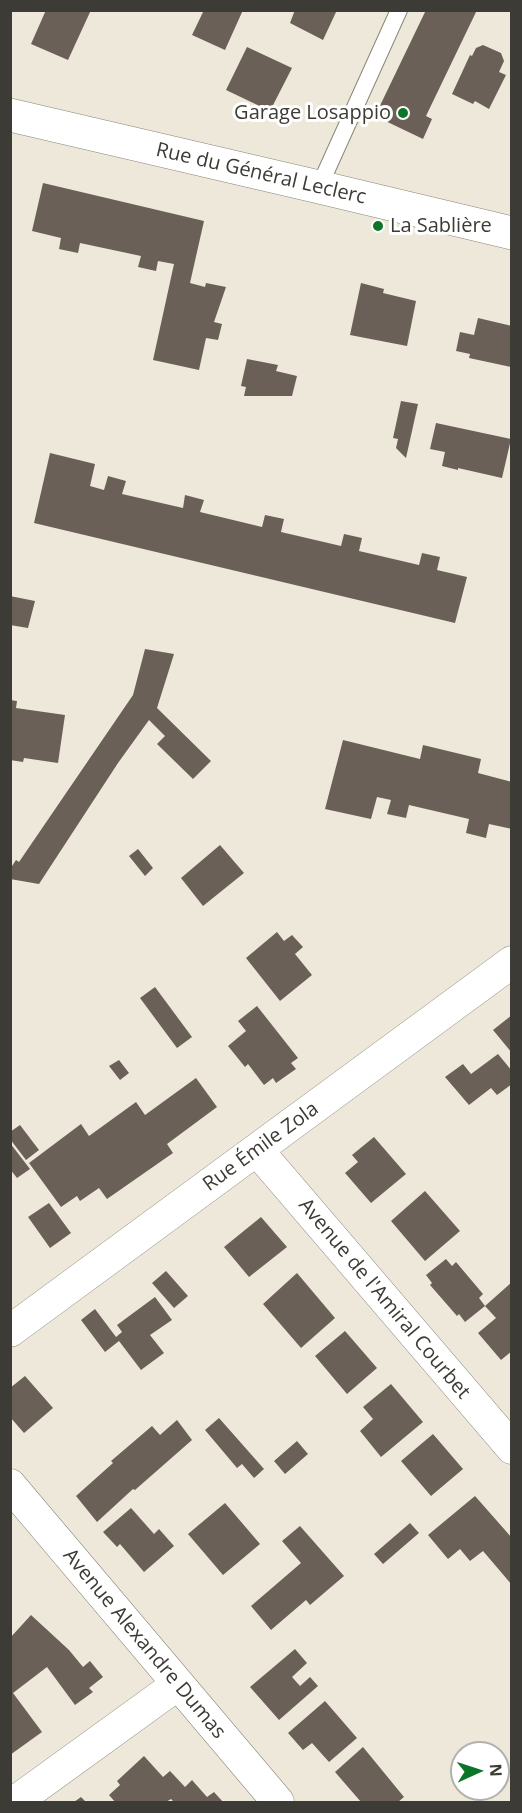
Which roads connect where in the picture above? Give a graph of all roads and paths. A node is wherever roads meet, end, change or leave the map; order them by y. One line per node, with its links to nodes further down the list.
1 (399, 10): 3 (lane)
2 (10, 116): 3 (main road, Rue du Général Leclerc)
3 (319, 187): 4 (main road, Rue du Général Leclerc)
4 (512, 233)
5 (512, 962): 6 (street, Rue Émile Zola)
6 (257, 1150): 7 (street, Rue Émile Zola); 8 (street, Avenue de l'Amiral Courbet)
7 (10, 1331)
8 (512, 1448)
9 (10, 1485): 10 (street, Avenue Alexandre Dumas)
10 (178, 1684): 11 (street); 12 (street, Avenue Alexandre Dumas)
11 (15, 1803)
12 (278, 1803)

